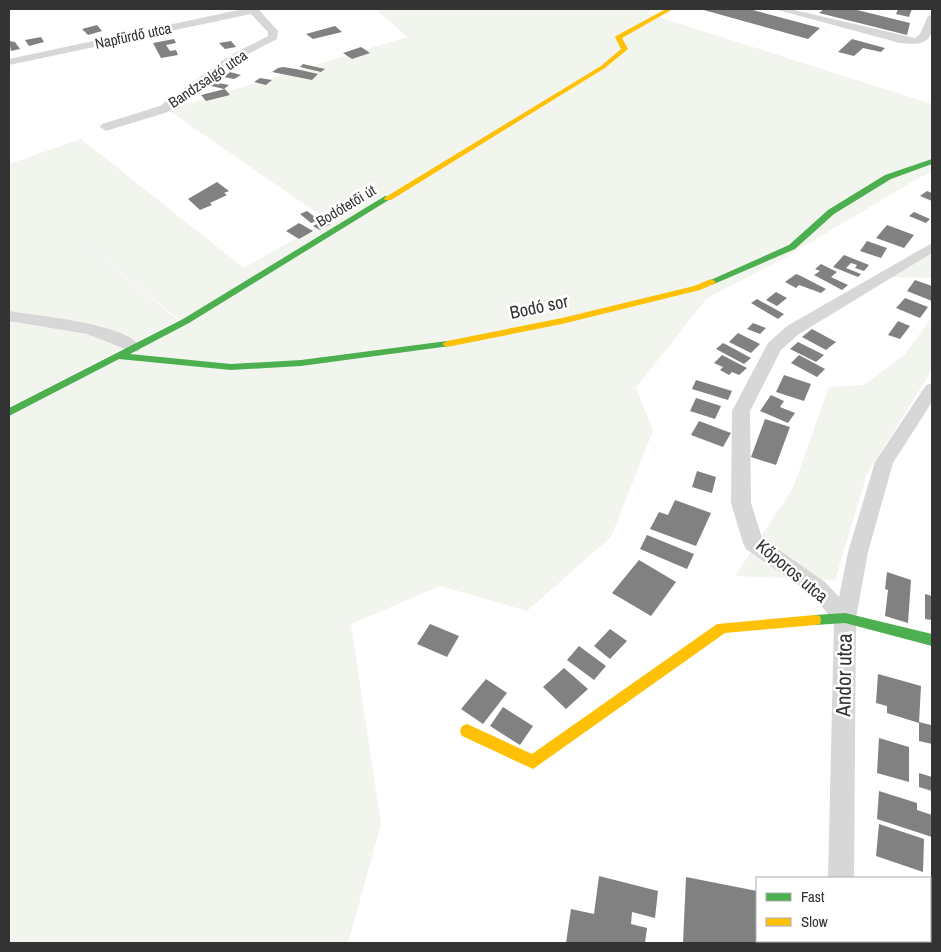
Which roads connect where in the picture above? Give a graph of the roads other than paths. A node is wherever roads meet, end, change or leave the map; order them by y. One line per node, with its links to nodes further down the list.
1 (255, 9): 6 (street, Napfürdő utca); 7 (street, Bandzsalgó utca)
2 (670, 9): 11 (street, Bodótetői út)
3 (779, 9): 4 (street)
4 (792, 10): 5 (street)
5 (932, 18)
6 (9, 62)
7 (106, 127)
8 (932, 161): 12 (street, Bodó sor)
9 (932, 247): 15 (street, Kőporos utca)
10 (9, 316): 11 (street)
11 (133, 347): 12 (street, Bodótetői út)
12 (118, 356): 14 (street, Bodótetői út)
13 (932, 389): 15 (street, Kőporos utca)
14 (9, 412)
15 (846, 618): 16 (street); 17 (street, Andor utca); 18 (street, Andor utca)
16 (932, 640)
17 (467, 731)
18 (841, 877)

